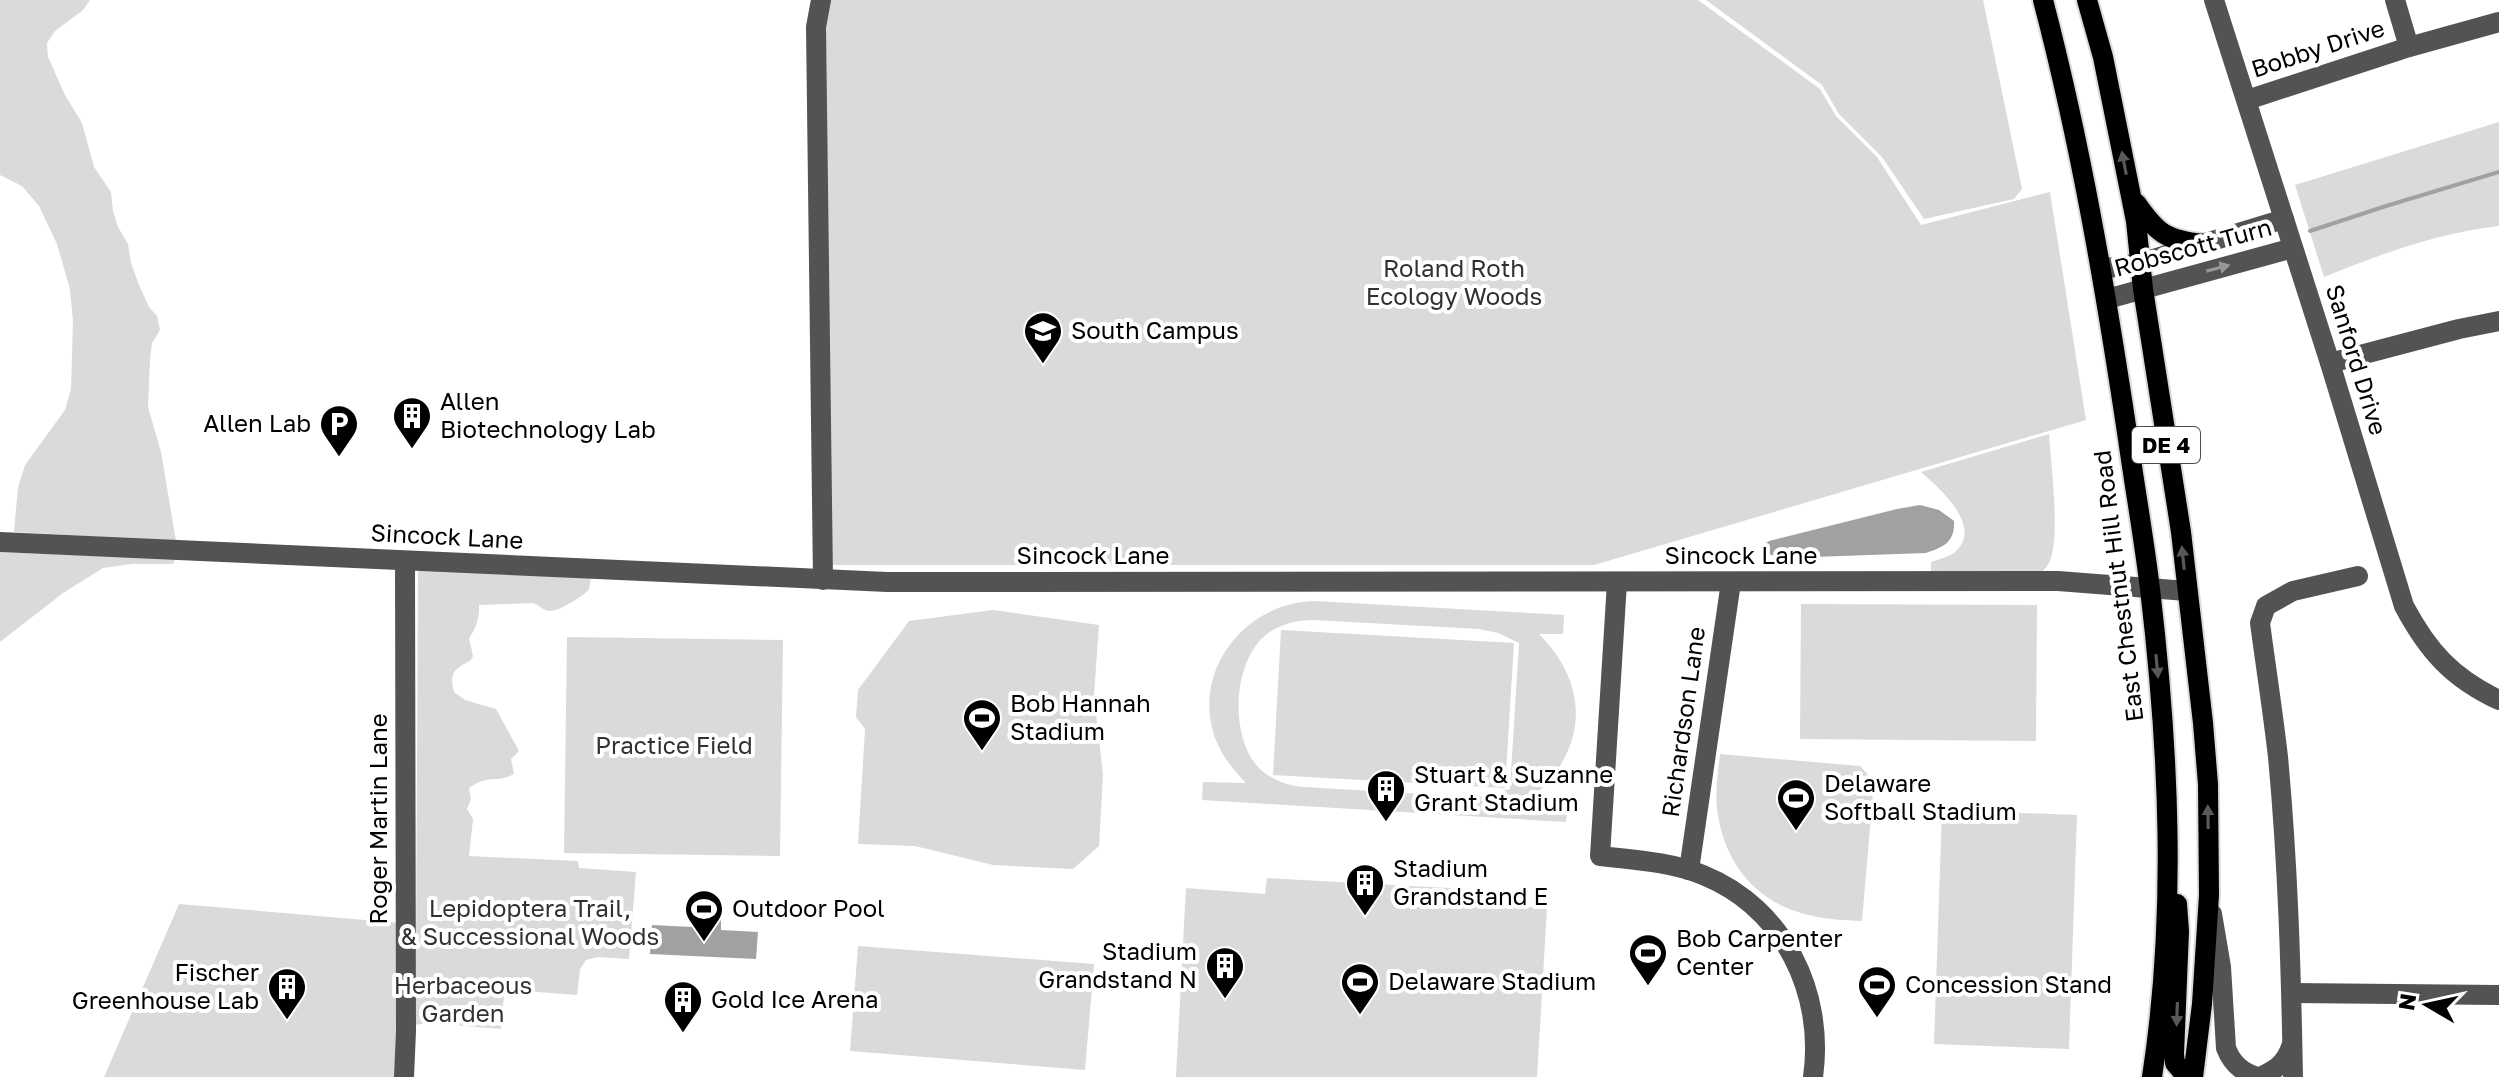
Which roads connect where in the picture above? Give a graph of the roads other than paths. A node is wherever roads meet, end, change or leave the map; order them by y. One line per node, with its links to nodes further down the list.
1 (821, 0): 22 (street)
2 (2043, 0): 14 (main road, East Chestnut Hill Road / DE 4)
3 (2087, 0): 9 (main road, DE 4, one-way to 3)
4 (2214, 0): 8 (street, Sanford Drive)
5 (2395, 0): 7 (street)
6 (2499, 22): 7 (street, Bobby Drive)
7 (2409, 47): 8 (street, Bobby Drive)
8 (2247, 100): 10 (street, Sanford Drive)
9 (2130, 195): 11 (main road); 13 (main road, DE 4)
10 (2284, 219): 11 (street, Robscott Turn); 12 (street, Sanford Drive)
11 (2203, 244): 13 (street, Robscott Turn)
12 (2293, 248): 15 (street, Robscott Turn, one-way to 12); 18 (street, Sanford Drive)
13 (2140, 263): 14 (street, Robscott Turn); 15 (main road, DE 4)
14 (2102, 269): 16 (main road, East Chestnut Hill Road / DE 4)
15 (2143, 289): 16 (street, Robscott Turn); 26 (main road, DE 4, one-way to 15)
16 (2107, 299): 25 (main road, East Chestnut Hill Road / DE 4)
17 (2499, 321): 18 (street)
18 (2330, 363): 27 (street, Sanford Drive)
19 (0, 542): 20 (street, Sincock Lane)
20 (405, 561): 22 (street, Sincock Lane); 34 (street, Roger Martin Lane)
21 (2358, 576): 31 (street)
22 (823, 580): 23 (street, Sincock Lane)
23 (1617, 582): 24 (street, Sincock Lane); 29 (street)
24 (1731, 582): 25 (street, Sincock Lane); 29 (street, Richardson Lane)
25 (2150, 589): 26 (street, Sincock Lane); 28 (main road, East Chestnut Hill Road / DE 4, one-way to 28)
26 (2187, 591): 30 (main road, DE 4, one-way to 26)
27 (2499, 700)
28 (2168, 797): 36 (main road, East Chestnut Hill Road / DE 4); 37 (main road, one-way to 37)
29 (1689, 870): 35 (street)
30 (2209, 895): 38 (main road, DE 4); 39 (street)
31 (2292, 993): 32 (street); 33 (street)
32 (2499, 995)
33 (2292, 1044): 39 (street); 40 (street); 41 (street)
34 (404, 1077)
35 (1813, 1077)
36 (2152, 1077)
37 (2187, 1077)
38 (2193, 1077)
39 (2258, 1077)
40 (2293, 1077)
41 (2306, 1077)

